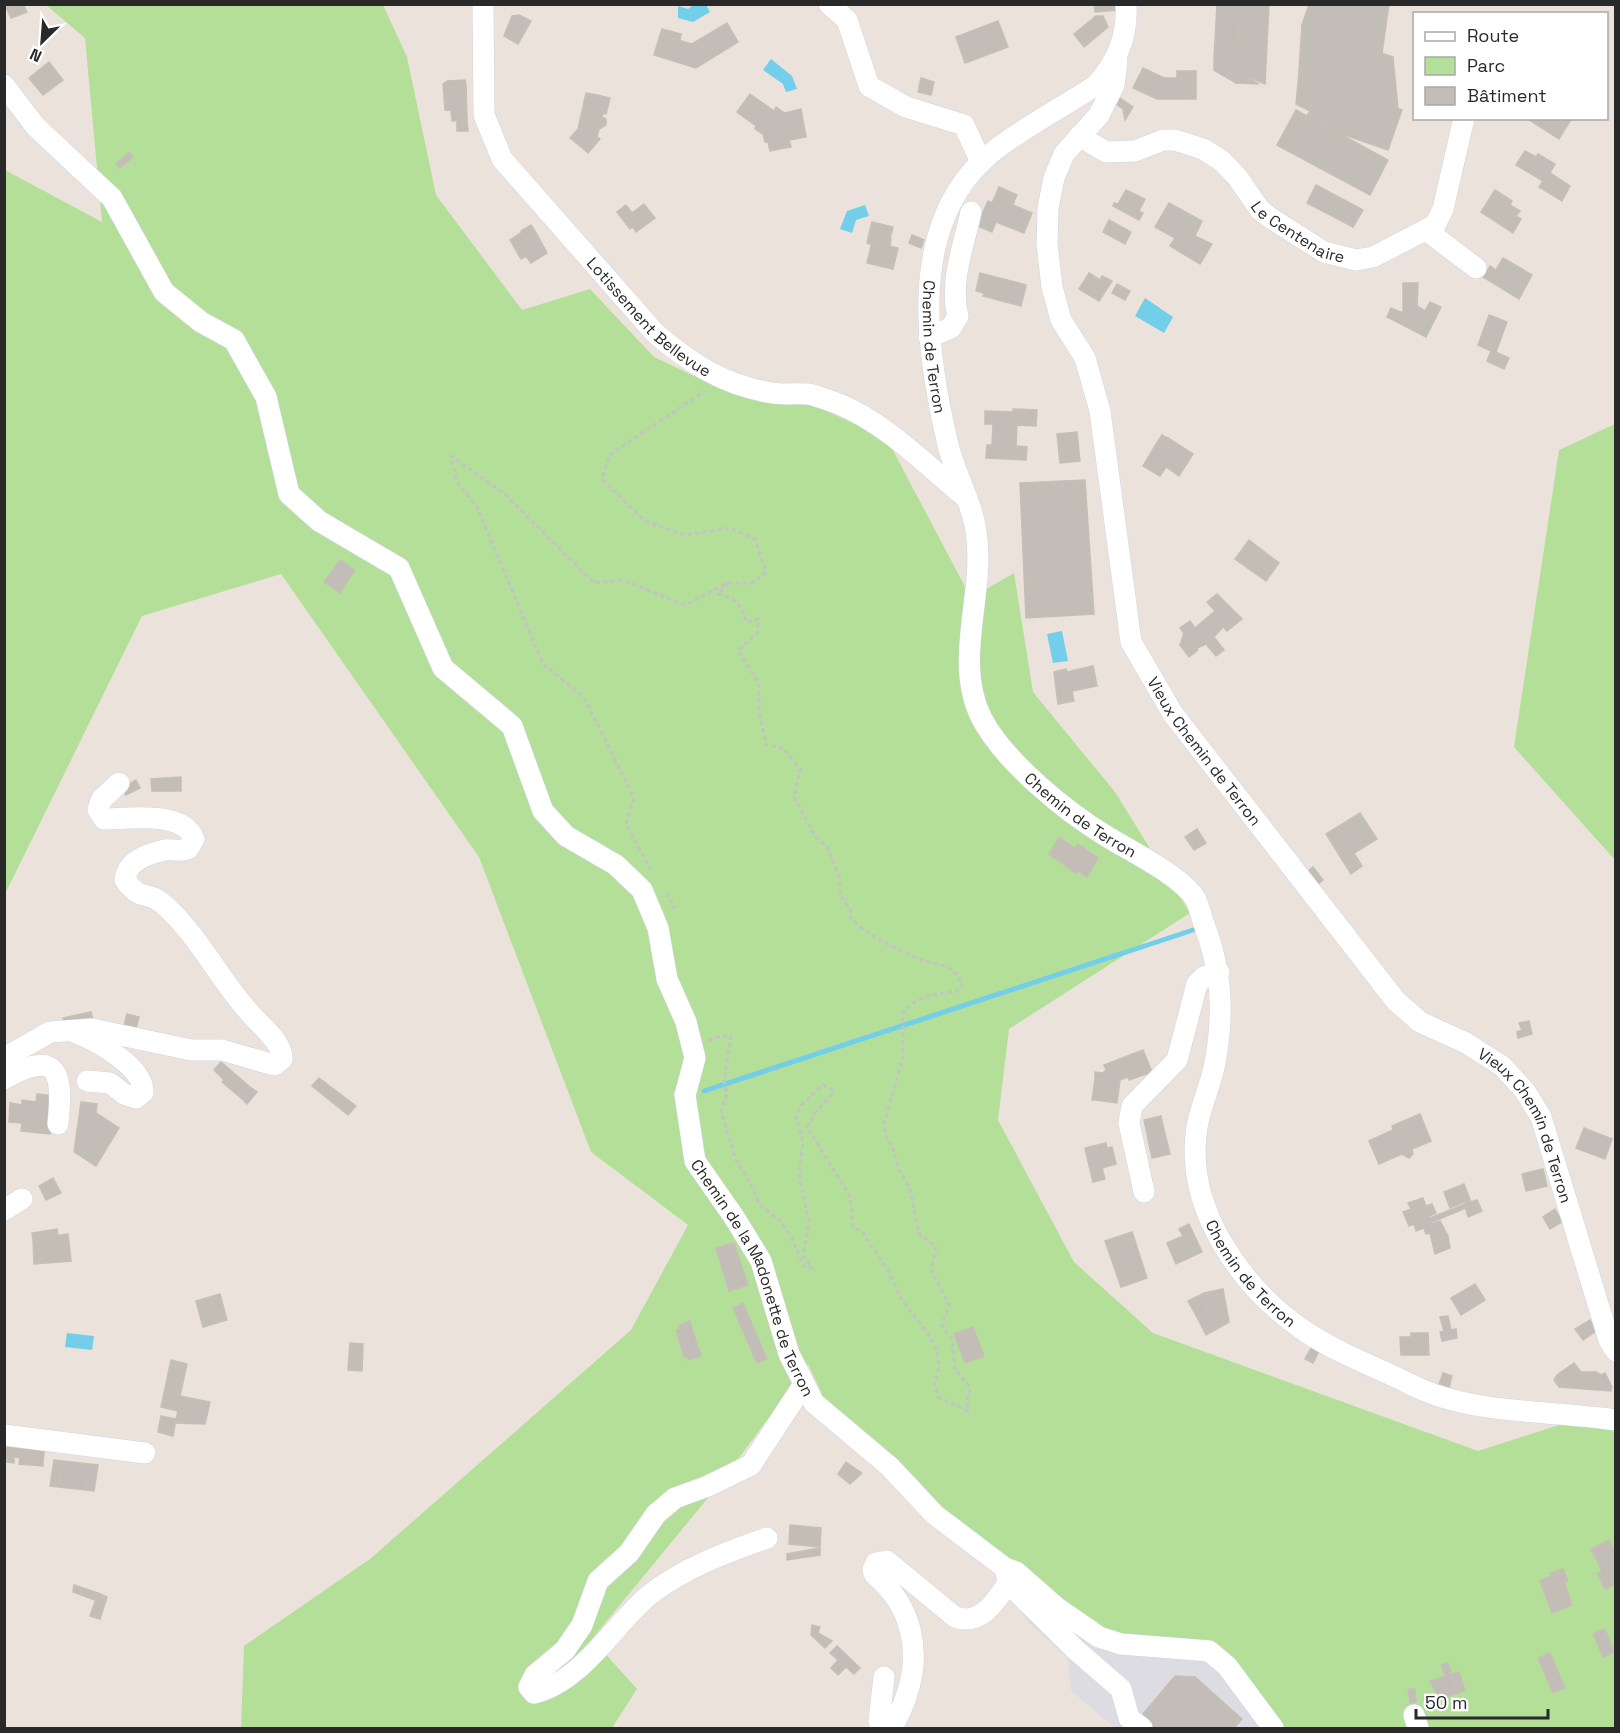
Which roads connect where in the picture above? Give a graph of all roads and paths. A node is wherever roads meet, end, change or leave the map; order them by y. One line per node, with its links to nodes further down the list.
1 (483, 4): 13 (street, Lotissement Bellevue)
2 (829, 4): 8 (street)
3 (1126, 4): 4 (street, Chemin de Terron)
4 (1118, 56): 7 (street, Vieux Chemin de Terron); 8 (street, Chemin de Terron)
5 (4, 85): 19 (street, Chemin de la Madonette de Terron)
6 (1464, 120): 10 (street, Le Centenaire)
7 (1079, 136): 10 (street, Le Centenaire); 28 (street, Vieux Chemin de Terron)
8 (981, 162): 12 (street, Chemin de Terron)
9 (971, 212): 12 (street)
10 (1426, 230): 11 (street)
11 (1476, 268)
12 (929, 337): 14 (street, Chemin de Terron)
13 (723, 380): 14 (street, Lotissement Bellevue); 15 (path)
14 (965, 497): 20 (street, Chemin de Terron)
15 (728, 583): 17 (path); 22 (path)
16 (119, 783): 21 (street)
17 (652, 872)
18 (663, 889): 19 (path)
19 (654, 917): 22 (street, Chemin de la Madonette de Terron)
20 (1219, 972): 27 (street); 30 (street, Chemin de Terron)
21 (70, 1030): 23 (street); 25 (street)
22 (692, 1047): 29 (street, Chemin de la Madonette de Terron)
23 (4, 1058)
24 (4, 1078): 26 (street)
25 (87, 1081)
26 (58, 1124)
27 (1144, 1192)
28 (1616, 1351)
29 (804, 1384): 33 (street); 34 (street, Chemin de la Madonette de Terron)
30 (1616, 1420)
31 (4, 1435): 32 (street)
32 (146, 1453)
33 (767, 1538)
34 (1007, 1576): 35 (street); 36 (street); 37 (street, Chemin de la Madonette de Terron)
35 (884, 1677)
36 (1142, 1728)
37 (1273, 1728)

